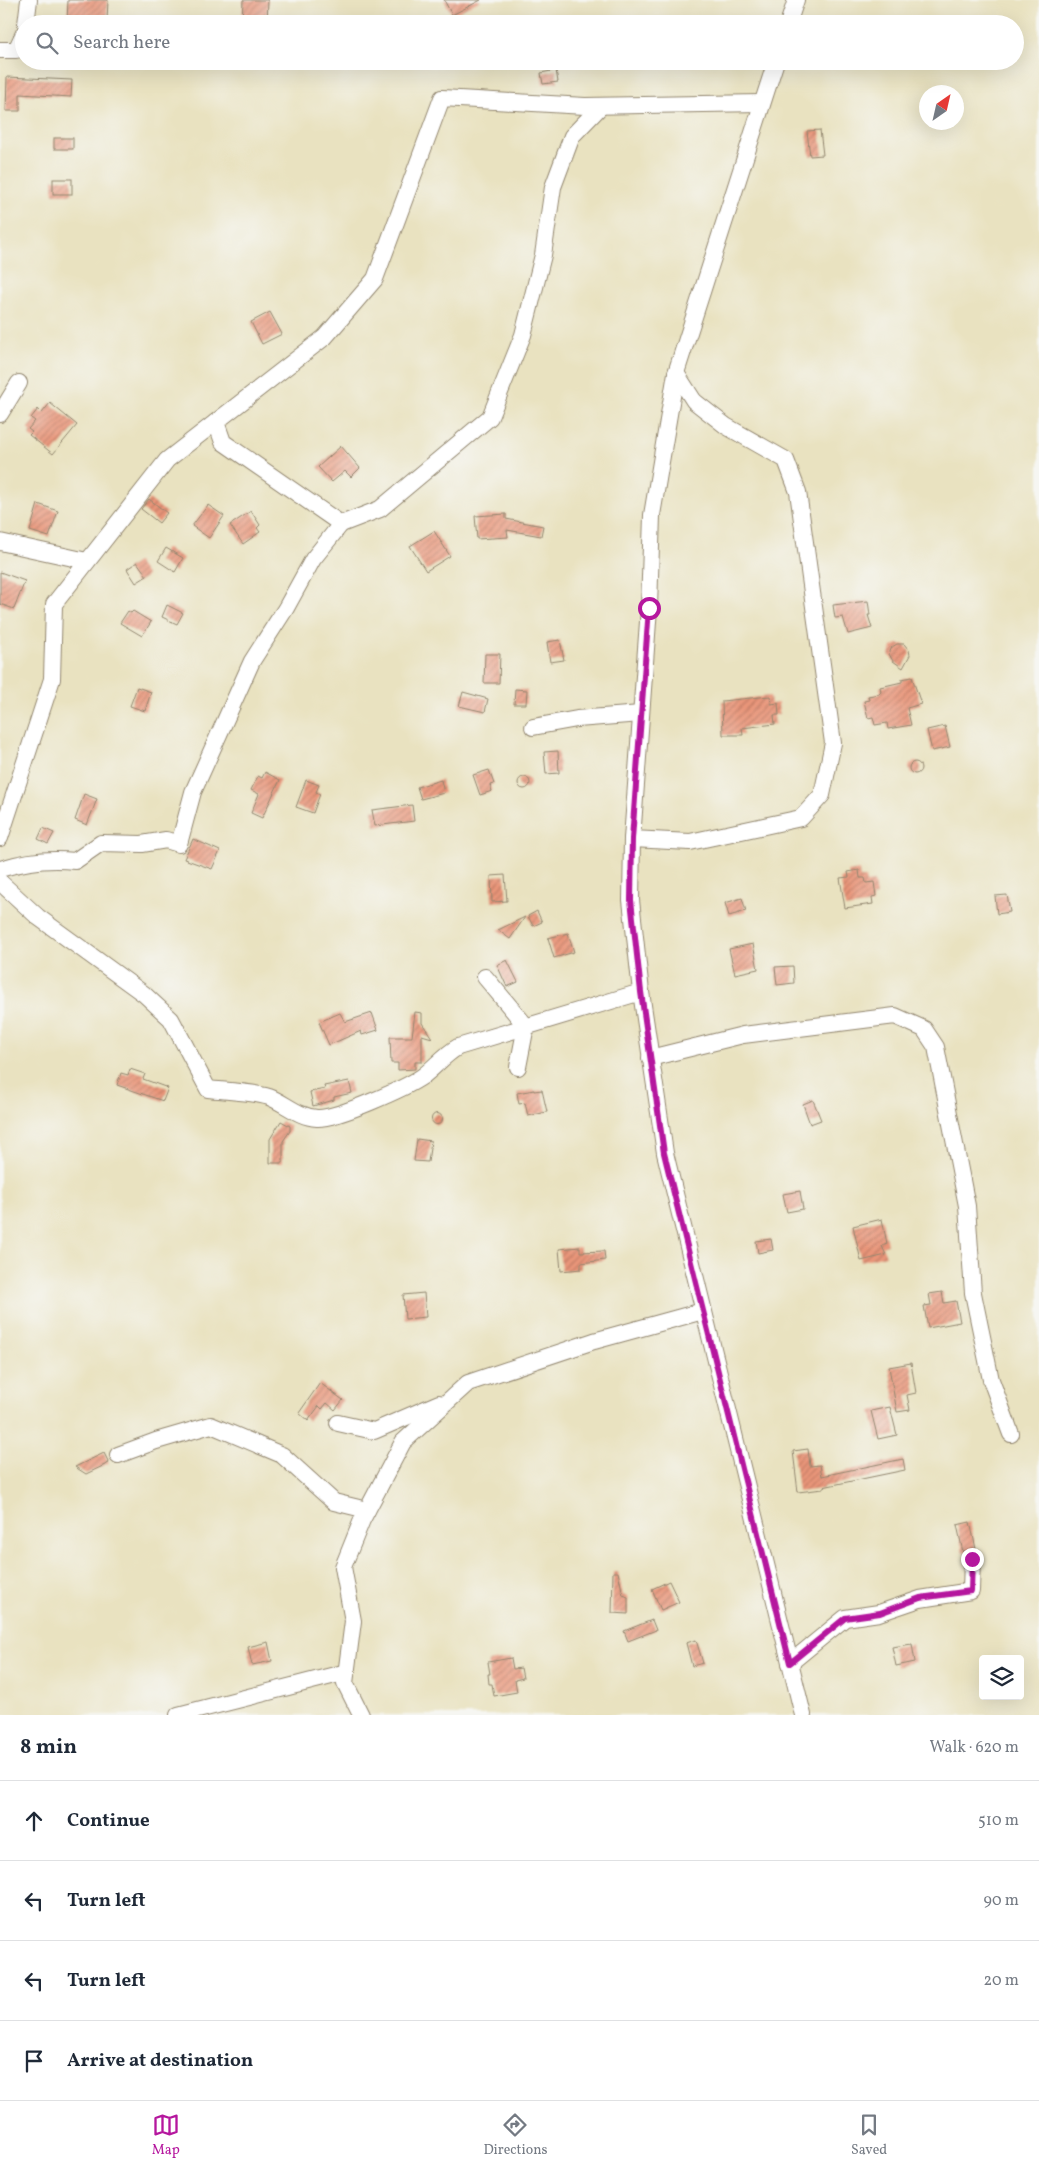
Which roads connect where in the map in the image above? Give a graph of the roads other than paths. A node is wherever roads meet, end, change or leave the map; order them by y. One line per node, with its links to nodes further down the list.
1 (29, 0): 3 (street)
2 (796, 0): 4 (street)
3 (27, 15)
4 (791, 15)
5 (0, 50): 6 (street)
6 (15, 50)
7 (773, 70): 8 (street)
8 (762, 103): 9 (street); 10 (street)
9 (601, 106): 13 (street); 14 (street)
10 (676, 373): 17 (street); 20 (street)
11 (19, 383): 12 (street)
12 (0, 414)
13 (216, 422): 14 (street); 16 (street)
14 (341, 524): 21 (street)
15 (0, 542): 16 (street)
16 (87, 561): 19 (street)
17 (641, 714): 18 (street); 20 (street)
18 (532, 726)
19 (0, 838)
20 (632, 839): 24 (street)
21 (0, 869)
22 (0, 882): 25 (street)
23 (485, 978): 25 (street)
24 (641, 992): 25 (street); 26 (street)
25 (526, 1026): 27 (street)
26 (650, 1058): 28 (street); 31 (street)
27 (518, 1067)
28 (703, 1311): 29 (street); 35 (street)
29 (452, 1398): 30 (street); 33 (street)
30 (338, 1423)
31 (1011, 1434)
32 (118, 1455): 33 (street)
33 (367, 1510): 36 (street)
34 (972, 1559): 35 (street)
35 (790, 1663): 39 (street)
36 (347, 1672): 37 (street); 38 (street)
37 (178, 1715)
38 (361, 1715)
39 (803, 1715)

